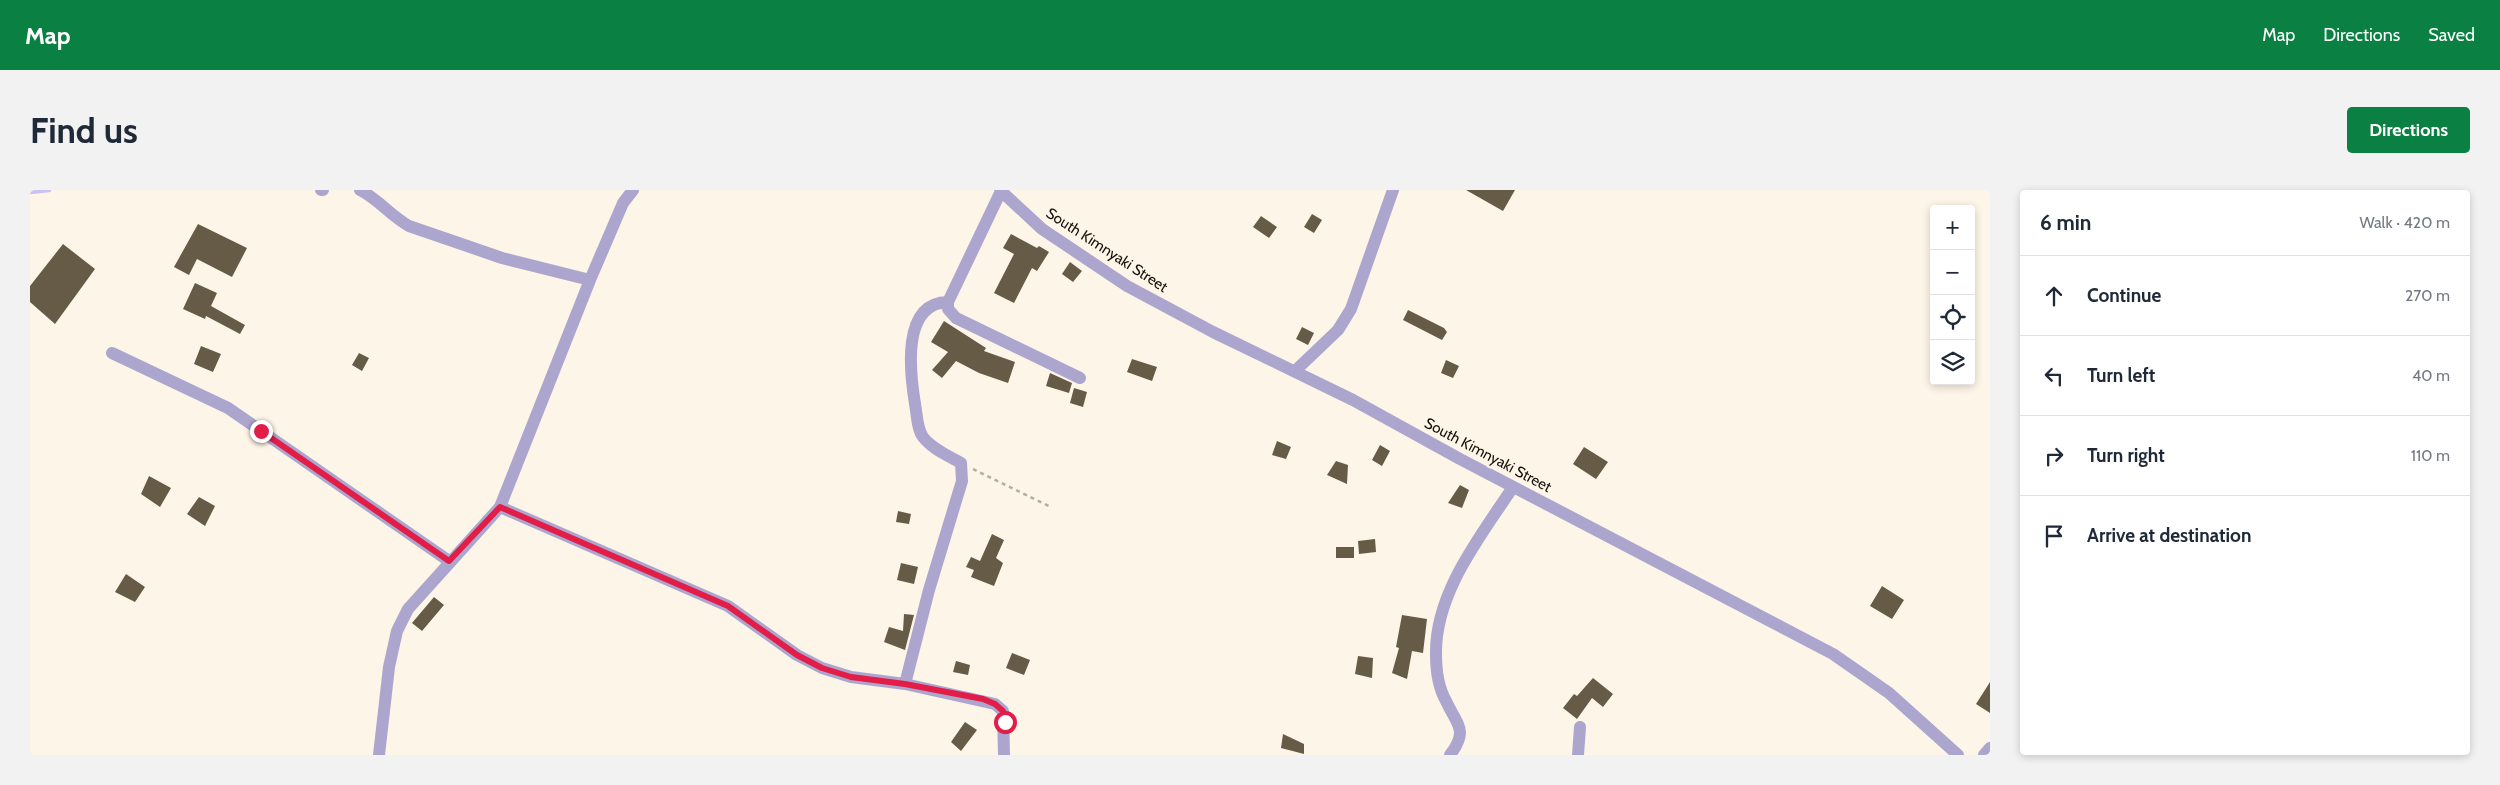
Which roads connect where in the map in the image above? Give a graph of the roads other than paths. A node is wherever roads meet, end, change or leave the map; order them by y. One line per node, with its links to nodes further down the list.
1 (360, 190): 5 (street)
2 (633, 190): 5 (street)
3 (1393, 190): 8 (street)
4 (1000, 191): 6 (street); 8 (street, South Kimnyaki Street)
5 (590, 280): 11 (street)
6 (948, 302): 9 (street); 13 (street)
7 (112, 353): 12 (street)
8 (1295, 371): 10 (street, South Kimnyaki Street)
9 (1080, 378)
10 (1513, 487): 18 (street); 20 (street, South Kimnyaki Street)
11 (500, 507): 12 (street); 13 (street)
12 (449, 561): 16 (street)
13 (905, 684): 17 (street)
14 (1580, 727): 19 (street)
15 (1990, 748): 21 (street)
16 (380, 755)
17 (1004, 755)
18 (1450, 755)
19 (1578, 755)
20 (1958, 755)
21 (1984, 755)

